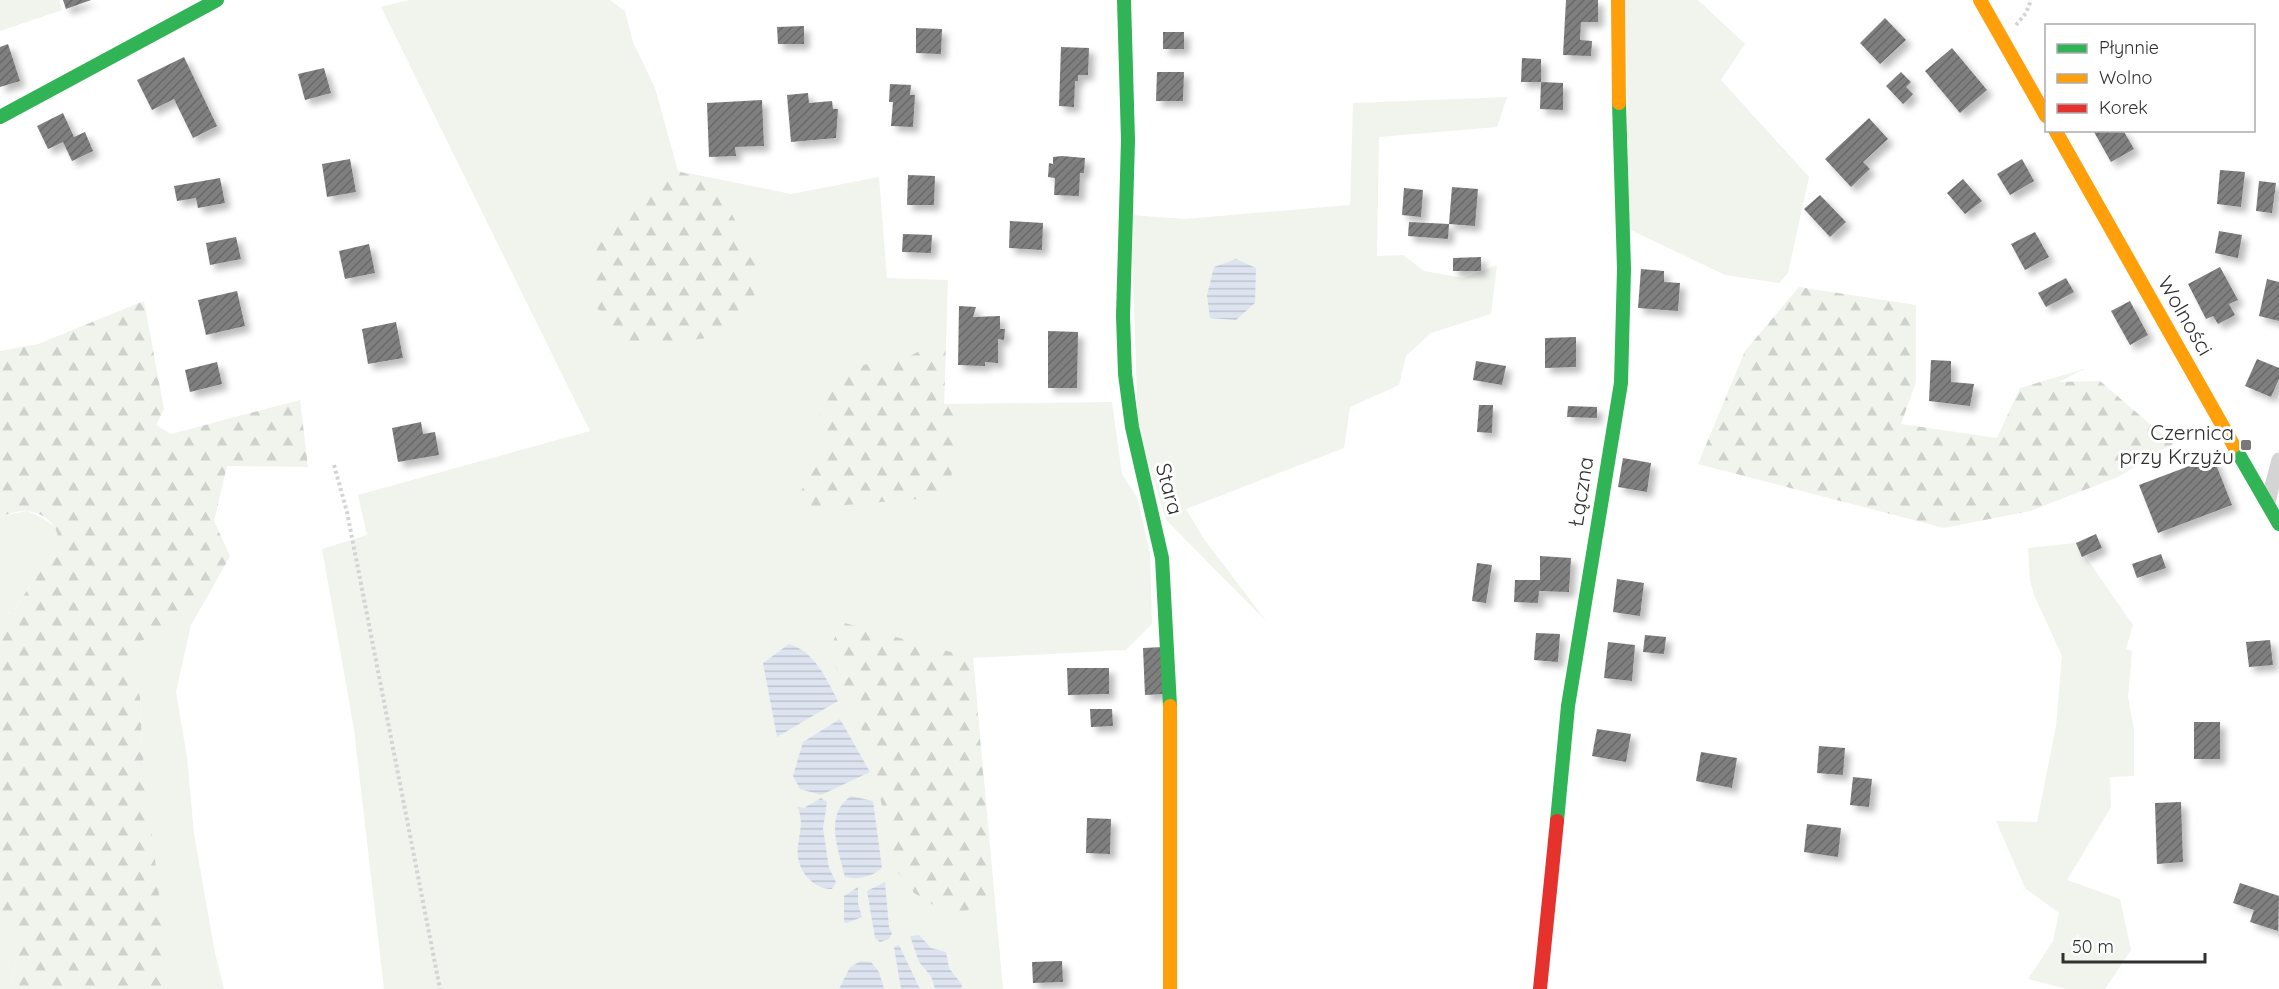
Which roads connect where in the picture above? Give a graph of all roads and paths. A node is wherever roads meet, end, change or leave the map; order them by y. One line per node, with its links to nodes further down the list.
1 (217, 0): 8 (street)
2 (1124, 0): 15 (street, Stara)
3 (1618, 0): 16 (street, Łączna)
4 (1980, 0): 6 (street)
5 (2031, 0): 6 (path)
6 (2001, 36): 7 (street)
7 (2045, 114)
8 (0, 117)
9 (2056, 132): 12 (street, Wolności)
10 (2279, 460): 12 (street)
11 (334, 465): 14 (path)
12 (2268, 502): 13 (street, Wolności)
13 (2279, 524)
14 (440, 989)
15 (1170, 989)
16 (1540, 989)

